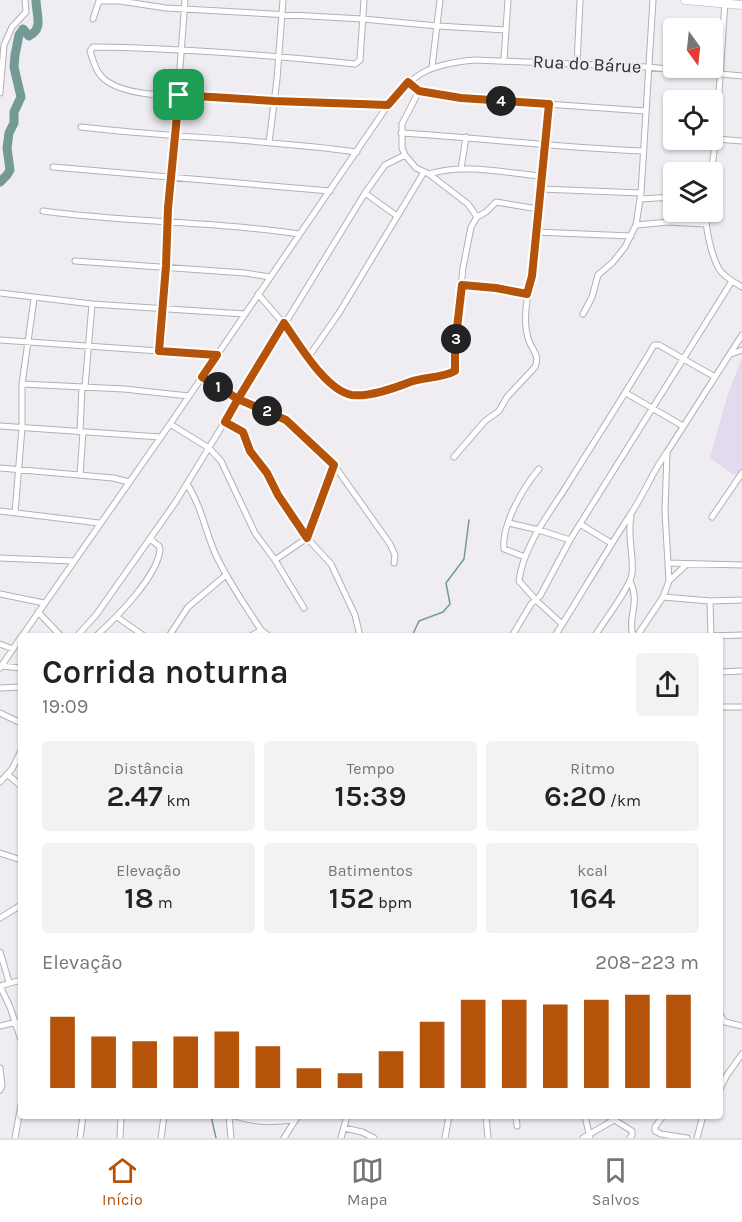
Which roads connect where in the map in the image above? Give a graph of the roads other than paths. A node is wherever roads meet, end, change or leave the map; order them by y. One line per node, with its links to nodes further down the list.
1 (25, 0): 29 (street)
2 (185, 0): 12 (street)
3 (283, 0): 13 (street)
4 (364, 0): 15 (street)
5 (440, 0): 16 (street)
6 (508, 0): 17 (street)
7 (580, 0): 22 (street)
8 (653, 0): 24 (street)
9 (685, 0): 10 (street)
10 (725, 2): 11 (street); 18 (street)
11 (742, 5)
12 (184, 9): 13 (street); 14 (street); 19 (street)
13 (282, 15): 15 (street); 20 (street)
14 (93, 19)
15 (363, 19): 16 (street); 20 (street)
16 (438, 26): 17 (street); 23 (street)
17 (506, 30): 21 (street)
18 (723, 31)
19 (181, 50): 20 (street); 32 (street); 32 (street)
20 (278, 57): 33 (street)
21 (504, 59): 22 (street, Rua do Bárue); 23 (street, Rua do Bárue)
22 (577, 65): 24 (street, Rua do Bárue)
23 (432, 68): 28 (street, Rua do Bárue)
24 (647, 68): 25 (street, Rua do Bárue); 36 (street)
25 (663, 70)
26 (723, 75): 27 (street, Rua do Bárue)
27 (742, 76)
28 (408, 82): 30 (street); 35 (street, Rua do Bárue)
29 (1, 83): 31 (street)
30 (419, 91): 34 (street); 38 (street)
31 (0, 93)
32 (179, 95): 33 (street); 39 (street)
33 (274, 101): 35 (street); 43 (street)
34 (549, 104): 36 (street); 44 (street)
35 (388, 105): 46 (street, Rua do Bárue)
36 (645, 111): 45 (street)
37 (81, 127): 39 (street)
38 (401, 133): 40 (street); 47 (street)
39 (175, 135): 43 (street); 52 (street)
40 (466, 137): 44 (street); 49 (street)
41 (723, 140): 42 (street)
42 (742, 141)
43 (269, 143): 46 (street)
44 (544, 145): 45 (street); 51 (street)
45 (643, 151): 56 (street)
46 (357, 152): 54 (street, Rua do Bárue)
47 (405, 155): 50 (street); 55 (street)
48 (53, 166): 52 (street)
49 (461, 169): 50 (street); 51 (street)
50 (427, 173): 60 (street); 61 (street)
51 (541, 176): 53 (street)
52 (172, 178): 54 (street); 62 (street)
53 (541, 189): 56 (street); 58 (street)
54 (330, 191): 66 (street, Rua do Bárue)
55 (365, 193): 60 (street); 82 (street)
56 (640, 196): 57 (street); 64 (street)
57 (663, 197)
58 (538, 209): 61 (street); 65 (street)
59 (43, 211): 62 (street)
60 (397, 216): 91 (street)
61 (477, 217): 72 (street)
62 (168, 223): 66 (street); 69 (street)
63 (705, 224): 64 (street); 71 (street)
64 (636, 225): 67 (street)
65 (536, 232): 67 (street); 76 (street)
66 (299, 234): 70 (street, Rua do Bárue)
67 (631, 236): 80 (street)
68 (75, 261): 69 (street)
69 (166, 266): 70 (street); 79 (street)
70 (270, 277): 75 (street, Rua do Bárue)
71 (732, 281): 73 (street); 92 (street)
72 (462, 285): 76 (street); 91 (street)
73 (742, 286)
74 (0, 293): 77 (street)
75 (258, 294): 81 (street, Rua do Bárue); 82 (street)
76 (527, 294): 110 (street)
77 (34, 299): 78 (street); 85 (street)
78 (92, 304): 79 (street); 86 (street)
79 (161, 308): 81 (street); 87 (street)
80 (583, 314)
81 (245, 315): 90 (street, Rua do Bárue)
82 (284, 323): 91 (street); 99 (street)
83 (742, 335): 89 (street)
84 (0, 340): 85 (street)
85 (29, 342): 86 (street); 95 (street)
86 (88, 346): 87 (street); 96 (street)
87 (159, 351): 90 (street)
88 (742, 351): 89 (street)
89 (731, 354): 94 (street)
90 (217, 355): 93 (street, Rua do Bárue)
91 (309, 356)
92 (685, 358): 94 (street); 97 (street); 100 (street)
93 (202, 377): 98 (street, Rua do Bárue); 99 (street)
94 (715, 377): 104 (street)
95 (22, 384): 96 (street); 105 (street)
96 (84, 387): 98 (street); 106 (street)
97 (626, 393): 100 (street); 126 (street)
98 (189, 396): 102 (street, Rua do Bárue)
99 (238, 399): 101 (street); 111 (street)
100 (653, 409): 104 (street); 125 (street)
101 (225, 422): 108 (street); 127 (street)
102 (170, 424): 107 (street, Rua do Bárue); 108 (street)
103 (0, 426): 105 (street)
104 (684, 426): 109 (street)
105 (22, 428): 106 (street); 114 (street)
106 (82, 432): 107 (street); 116 (street)
107 (160, 437): 117 (street, Rua do Bárue)
108 (209, 448): 118 (street); 133 (street)
109 (667, 452): 121 (street); 136 (street)
110 (454, 457)
111 (334, 465): 127 (street); 135 (street)
112 (0, 468): 114 (street)
113 (539, 469): 124 (street)
114 (18, 470): 116 (street); 120 (street)
115 (742, 473): 122 (street)
116 (80, 475): 117 (street)
117 (129, 482): 123 (street, Rua do Bárue)
118 (187, 484): 128 (street); 139 (street)
119 (0, 511): 120 (street)
120 (15, 513): 123 (street)
121 (631, 514): 130 (street); 140 (street)
122 (712, 517)
123 (99, 523): 134 (street, Rua do Bárue)
124 (509, 523): 126 (street); 131 (street)
125 (580, 524): 129 (street); 130 (street)
126 (539, 530): 129 (street); 131 (street)
127 (307, 538): 133 (street); 161 (street)
128 (150, 539): 150 (street); 155 (street)
129 (570, 540): 144 (street)
130 (611, 543): 151 (street)
131 (525, 557): 144 (street)
132 (0, 558): 134 (street)
133 (275, 560): 148 (street)
134 (73, 561): 147 (street, Rua do Bárue)
135 (394, 563)
136 (668, 563): 137 (street); 141 (street)
137 (687, 564): 138 (street); 141 (street)
138 (742, 565)
139 (226, 575): 152 (street); 158 (street)
140 (630, 581): 164 (street); 165 (street)
141 (669, 581): 143 (street)
142 (0, 594): 147 (street)
143 (663, 597): 146 (street); 166 (street)
144 (536, 600): 151 (street); 162 (street)
145 (742, 600): 146 (street)
146 (710, 601): 167 (street)
147 (44, 603): 149 (street, Rua do Bárue)
148 (304, 609)
149 (38, 612): 153 (street, Rua do Bárue); 154 (street)
150 (117, 617): 156 (street); 157 (street)
151 (562, 624): 163 (street)
152 (261, 630): 159 (street); 160 (street)
153 (24, 633)
154 (58, 633)
155 (80, 633)
156 (99, 633)
157 (140, 633)
158 (171, 633)
159 (256, 633)
160 (265, 633)
161 (359, 633)
162 (514, 633)
163 (557, 633)
164 (597, 633)
165 (634, 633)
166 (637, 633)
167 (710, 633)
168 (742, 635): 169 (street)
169 (723, 636)
170 (18, 642): 172 (street, Rua do Bárue)
171 (0, 644): 172 (street)
172 (13, 649): 173 (street, Rua do Bárue)
173 (1, 667): 174 (street)
174 (18, 668)
175 (742, 671): 176 (street)
176 (723, 672)
177 (18, 687): 178 (street)
178 (0, 688)
179 (723, 707): 180 (street)
180 (742, 707)
181 (0, 713): 182 (street)
182 (18, 722)
183 (18, 757): 184 (street)
184 (8, 775): 185 (street); 186 (street)
185 (0, 782)
186 (18, 783)
187 (0, 854): 188 (street)
188 (18, 859)
189 (18, 907): 190 (street)
190 (0, 918)
191 (0, 952): 193 (street)
192 (18, 980): 193 (street)
193 (9, 982): 194 (street)
194 (0, 988): 196 (street)
195 (723, 1019): 198 (street)
196 (16, 1022): 197 (street); 199 (street)
197 (0, 1026)
198 (742, 1026)
199 (18, 1028)
200 (742, 1054): 202 (street)
201 (0, 1068): 203 (street)
202 (723, 1082)
203 (0, 1090)
204 (18, 1119): 224 (street)
205 (83, 1119): 225 (street)
206 (121, 1119): 226 (street)
207 (164, 1119): 227 (street)
208 (229, 1119): 228 (street)
209 (253, 1119): 210 (street)
210 (293, 1119)
211 (296, 1119): 229 (street)
212 (346, 1119): 222 (street)
213 (448, 1119): 232 (street)
214 (486, 1119): 233 (street)
215 (516, 1119): 221 (street)
216 (585, 1119): 223 (street)
217 (614, 1119): 223 (street)
218 (616, 1119): 234 (street)
219 (661, 1119): 235 (street)
220 (702, 1119): 236 (street)
221 (517, 1126)
222 (344, 1128): 230 (street); 231 (street)
223 (587, 1137)
224 (15, 1138)
225 (80, 1138)
226 (120, 1138)
227 (161, 1138)
228 (231, 1138)
229 (284, 1138)
230 (341, 1138)
231 (374, 1138)
232 (444, 1138)
233 (488, 1138)
234 (630, 1138)
235 (687, 1138)
236 (697, 1138)

